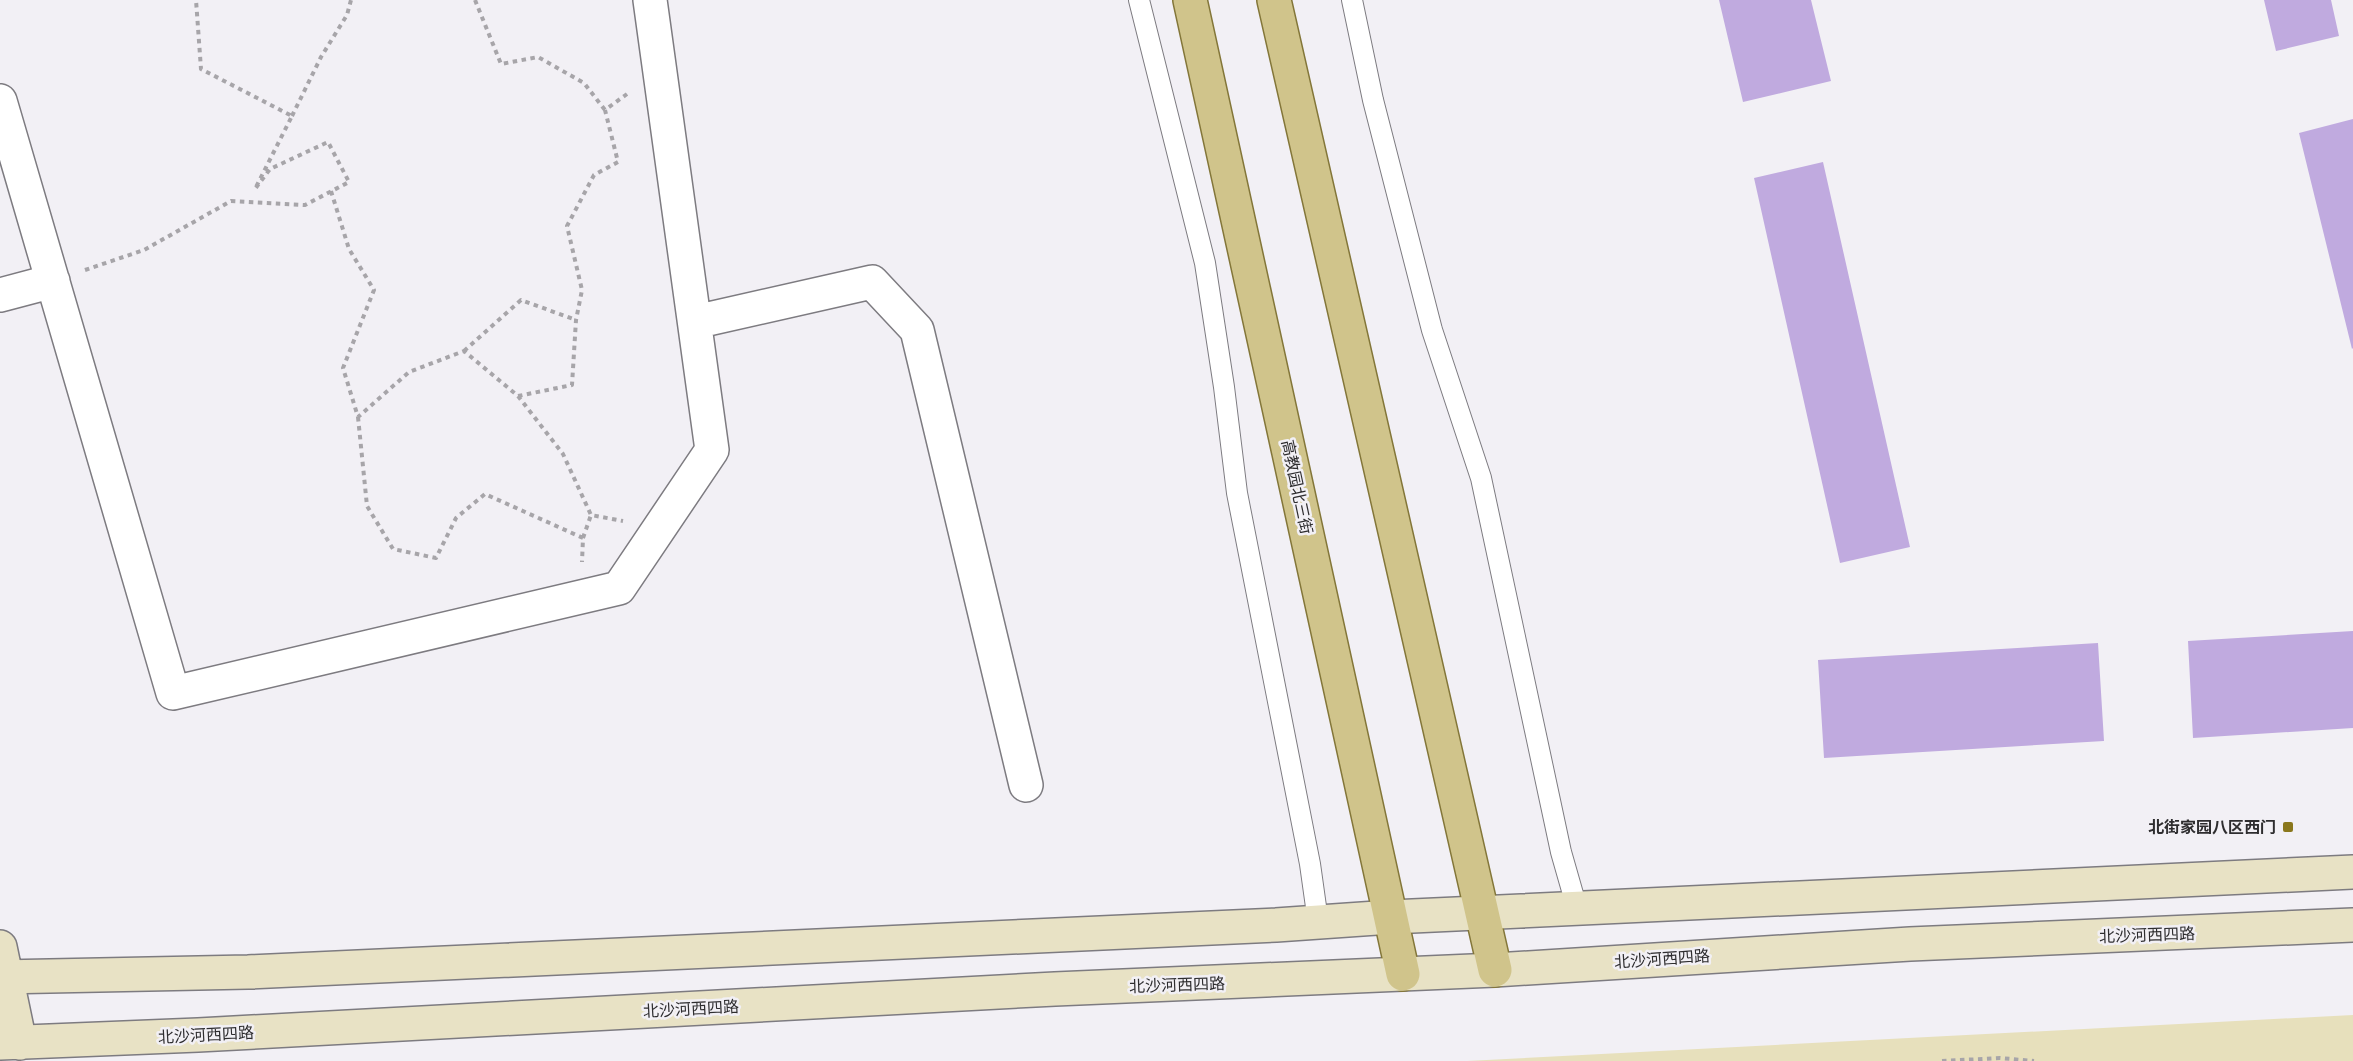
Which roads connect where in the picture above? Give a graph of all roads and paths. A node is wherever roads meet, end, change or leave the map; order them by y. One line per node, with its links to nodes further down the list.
1 (196, 0): 12 (path)
2 (351, 0): 12 (path)
3 (475, 0): 11 (path)
4 (650, 0): 9 (street)
5 (1140, 0): 30 (lane)
6 (1190, 0): 29 (main road, 高教园北三街)
7 (1274, 0): 28 (main road)
8 (1352, 0): 27 (lane)
9 (659, 69): 11 (path); 17 (street)
10 (0, 101): 14 (street)
11 (605, 110): 16 (path)
12 (292, 116): 13 (path)
13 (331, 191): 14 (path); 20 (path)
14 (52, 281): 15 (street); 24 (street)
15 (0, 296)
16 (576, 320): 18 (path); 19 (path)
17 (695, 322): 22 (street); 25 (street)
18 (464, 351): 19 (path); 20 (path)
19 (518, 396): 21 (path)
20 (358, 417): 23 (path)
21 (591, 515): 22 (path); 23 (path)
22 (660, 528): 24 (street)
23 (584, 538): 24 (path)
24 (581, 597)
25 (1026, 785)
26 (2353, 872): 27 (street)
27 (1576, 908): 28 (street)
28 (1484, 913): 29 (street); 33 (main road)
29 (1391, 917): 30 (street); 34 (main road, 高教园北三街)
30 (1318, 921): 32 (street)
31 (2353, 926): 33 (street, 北沙河西四路)
32 (2, 967): 35 (street)
33 (1495, 969): 34 (street, 北沙河西四路)
34 (1403, 974): 35 (street, 北沙河西四路)
35 (10, 1043)
36 (1942, 1061): 37 (path)
37 (2034, 1061)

